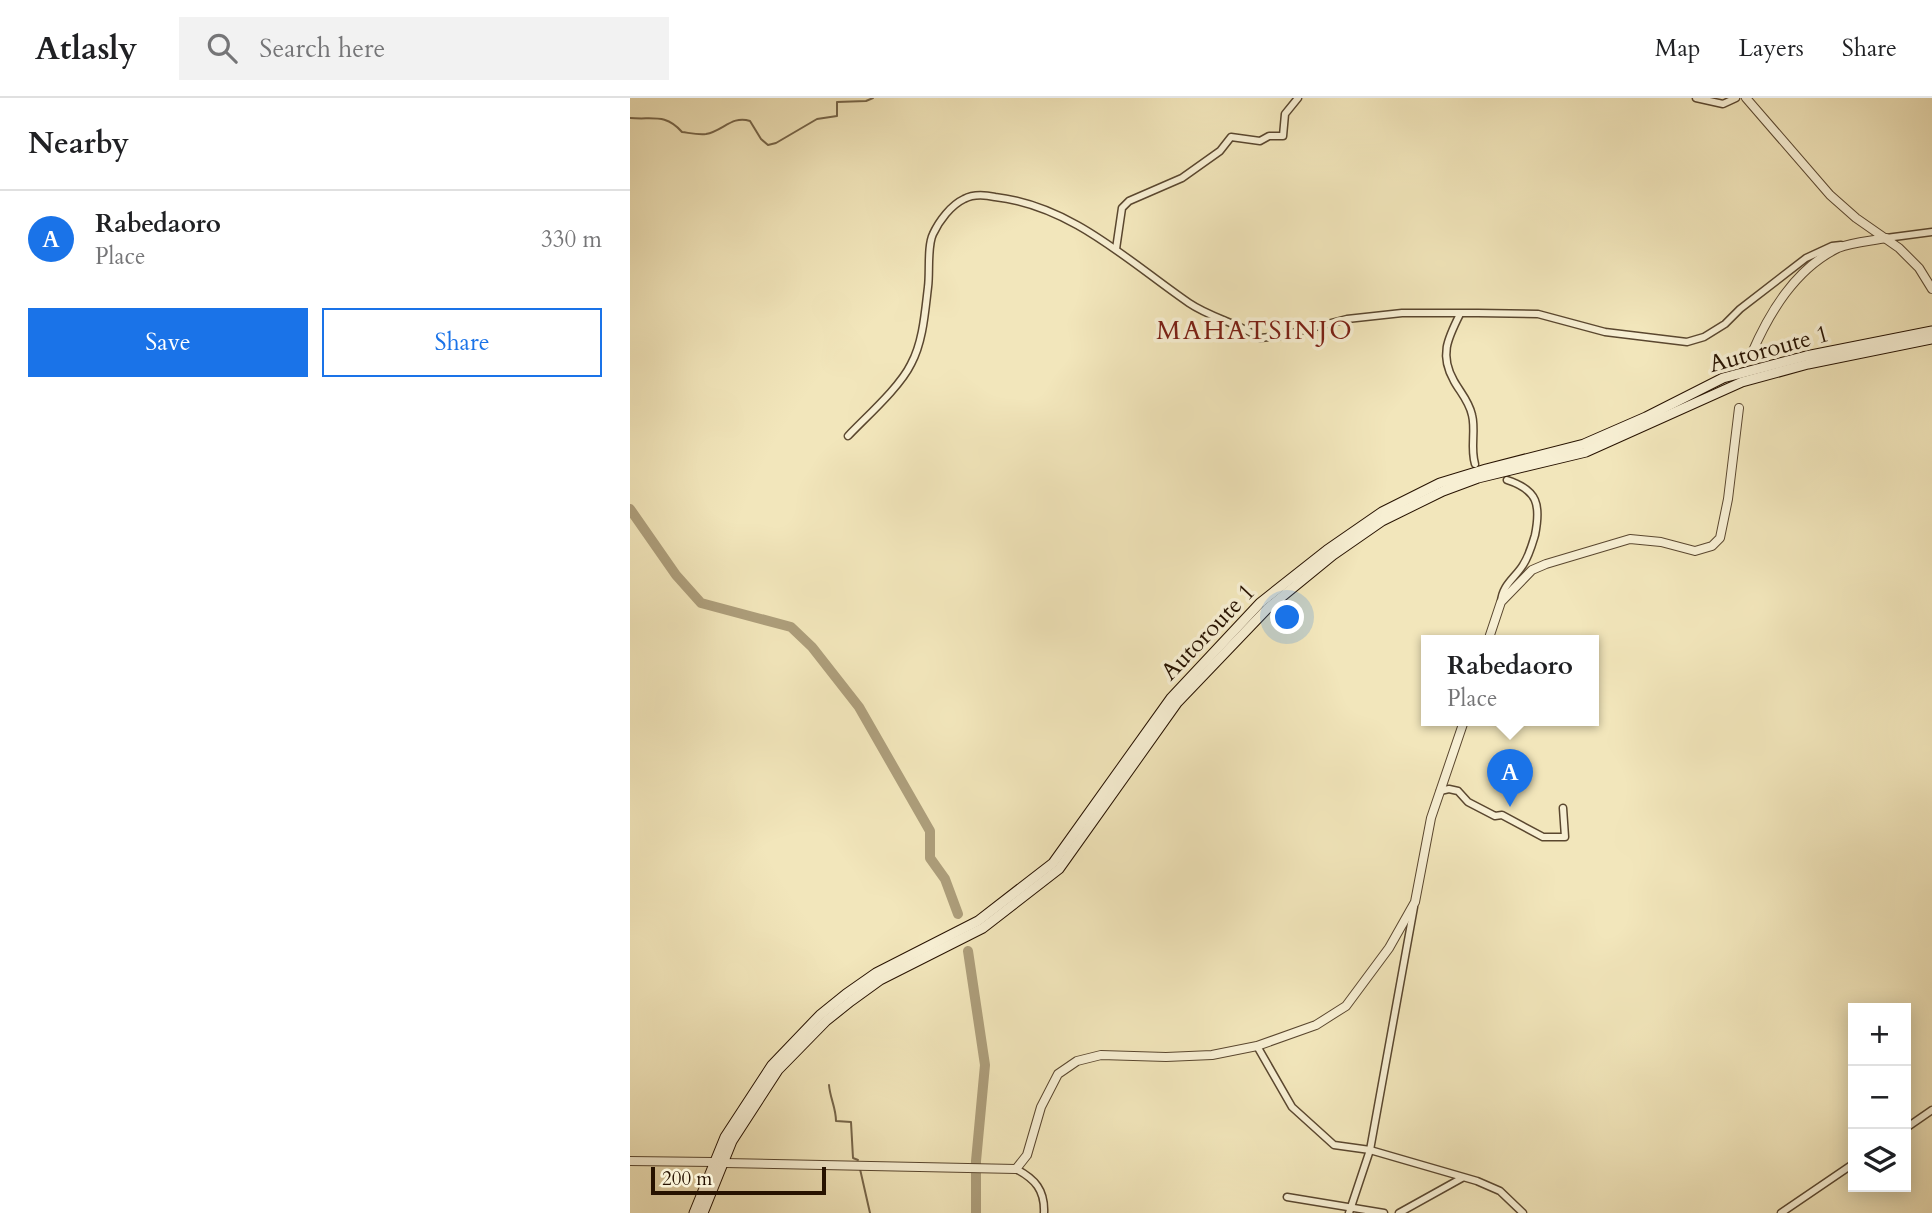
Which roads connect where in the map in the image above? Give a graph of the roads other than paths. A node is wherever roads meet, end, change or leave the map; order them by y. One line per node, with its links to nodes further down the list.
1 (1298, 98): 8 (street)
2 (1696, 98): 3 (street)
3 (1736, 98)
4 (1746, 98): 6 (street)
5 (1932, 232): 6 (street)
6 (1886, 238): 7 (street); 9 (street)
7 (1857, 243): 10 (street); 13 (street)
8 (1116, 249): 10 (street); 15 (street)
9 (1932, 289)
10 (1460, 314): 16 (street)
11 (1932, 331): 36 (main road, Autoroute 1)
12 (1932, 339): 37 (main road, Autoroute 1)
13 (1751, 355)
14 (1739, 408): 18 (street)
15 (848, 436)
16 (1475, 464)
17 (1507, 480): 18 (street)
18 (1501, 602): 19 (street)
19 (1490, 635)
20 (1462, 726): 21 (street)
21 (1440, 791): 22 (street); 23 (street)
22 (1563, 808)
23 (1415, 902): 24 (street); 27 (street)
24 (1257, 1046): 27 (street); 32 (street)
25 (1932, 1110): 26 (street)
26 (1911, 1125)
27 (1370, 1150): 33 (street); 35 (street)
28 (630, 1161): 29 (street)
29 (712, 1162)
30 (725, 1163): 32 (street)
31 (1848, 1167): 42 (street)
32 (1016, 1169): 38 (street)
33 (1462, 1178): 40 (street); 41 (street)
34 (1287, 1197): 35 (street)
35 (1350, 1209): 39 (street)
36 (694, 1213)
37 (703, 1213)
38 (1044, 1213)
39 (1384, 1213)
40 (1399, 1213)
41 (1523, 1213)
42 (1782, 1213)

